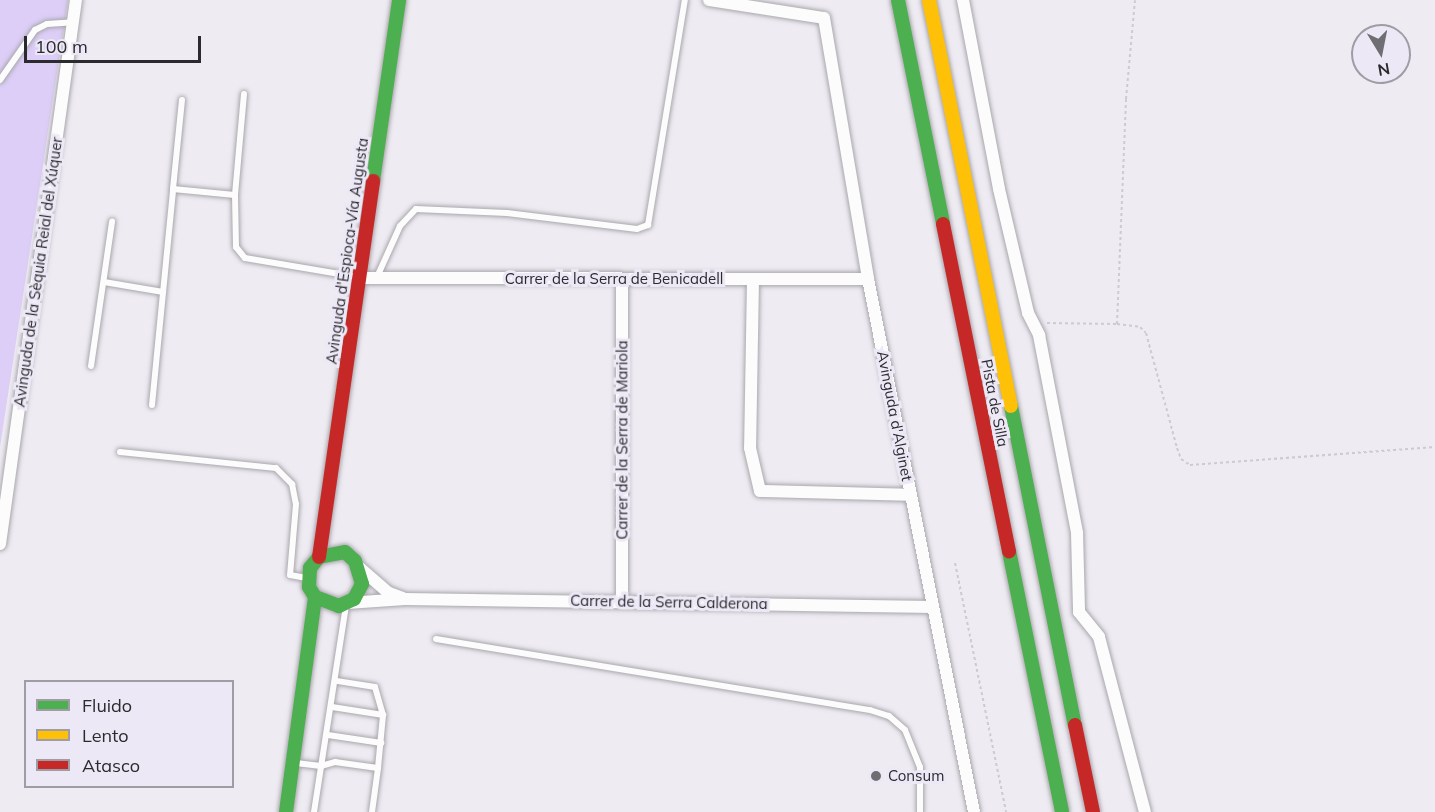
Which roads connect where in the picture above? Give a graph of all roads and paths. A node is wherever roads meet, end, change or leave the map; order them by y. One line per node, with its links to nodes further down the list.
1 (76, 0): 9 (street, Avinguda de la Sèquia Reial del Xúquer)
2 (399, 0): 16 (main road, Avinguda d'Espioca-Vía Augusta)
3 (685, 0): 17 (lane)
4 (709, 0): 19 (street, Avinguda d'Alginet)
5 (898, 0): 31 (main road, Pista de Silla)
6 (929, 0): 53 (main road, Pista de Silla)
7 (963, 0): 23 (street)
8 (1135, 0): 24 (path)
9 (73, 22): 10 (lane); 32 (street, Avinguda de la Sèquia Reial del Xúquer)
10 (0, 80)
11 (244, 94): 14 (lane)
12 (182, 100): 13 (lane)
13 (173, 189): 14 (lane); 22 (lane)
14 (235, 195): 16 (lane)
15 (112, 222): 21 (lane)
16 (360, 278): 17 (street, Carrer de la Serra de Benicadell); 30 (main road, Avinguda d'Espioca-Vía Augusta)
17 (377, 278): 18 (street, Carrer de la Serra de Benicadell)
18 (622, 279): 20 (street, Carrer de la Serra de Benicadell); 40 (street, Carrer de la Serra de Mariola)
19 (868, 279): 20 (street, Carrer de la Serra de Benicadell); 29 (street, Avinguda d'Alginet)
20 (753, 280): 29 (street)
21 (104, 282): 22 (lane); 25 (lane)
22 (163, 292): 26 (lane)
23 (1034, 323): 24 (path); 62 (street)
24 (1117, 324): 27 (path)
25 (92, 366)
26 (152, 405)
27 (1435, 447)
28 (120, 452): 37 (lane)
29 (911, 495): 42 (street, Avinguda d'Alginet)
30 (328, 507): 33 (main road); 34 (main road, Avinguda d'Espioca-Vía Augusta)
31 (1003, 526): 60 (main road); 61 (main road, Pista de Silla)
32 (0, 544)
33 (345, 552): 34 (main road); 36 (main road)
34 (319, 557): 37 (main road)
35 (955, 563): 59 (path)
36 (360, 568): 39 (street, Carrer de la Serra Calderona); 41 (main road)
37 (308, 578): 38 (main road)
38 (315, 597): 41 (main road); 43 (main road)
39 (405, 599): 40 (street, Carrer de la Serra Calderona); 41 (street, Carrer de la Serra Calderona)
40 (622, 601): 42 (street, Carrer de la Serra Calderona)
41 (343, 604): 43 (main road); 45 (lane)
42 (933, 607): 58 (street, Avinguda d'Alginet)
43 (310, 635): 50 (main road)
44 (436, 639): 57 (lane)
45 (336, 681): 46 (lane); 47 (lane)
46 (332, 707): 47 (lane); 48 (lane)
47 (383, 715): 49 (lane)
48 (328, 735): 49 (lane); 51 (lane)
49 (381, 743): 52 (lane)
50 (292, 762): 51 (lane); 54 (main road)
51 (321, 766): 52 (lane); 55 (lane)
52 (378, 768): 56 (lane)
53 (1094, 809)
54 (286, 812)
55 (314, 812)
56 (372, 812)
57 (920, 812)
58 (974, 812)
59 (1006, 812)
60 (1049, 812)
61 (1062, 812)
62 (1145, 812)

